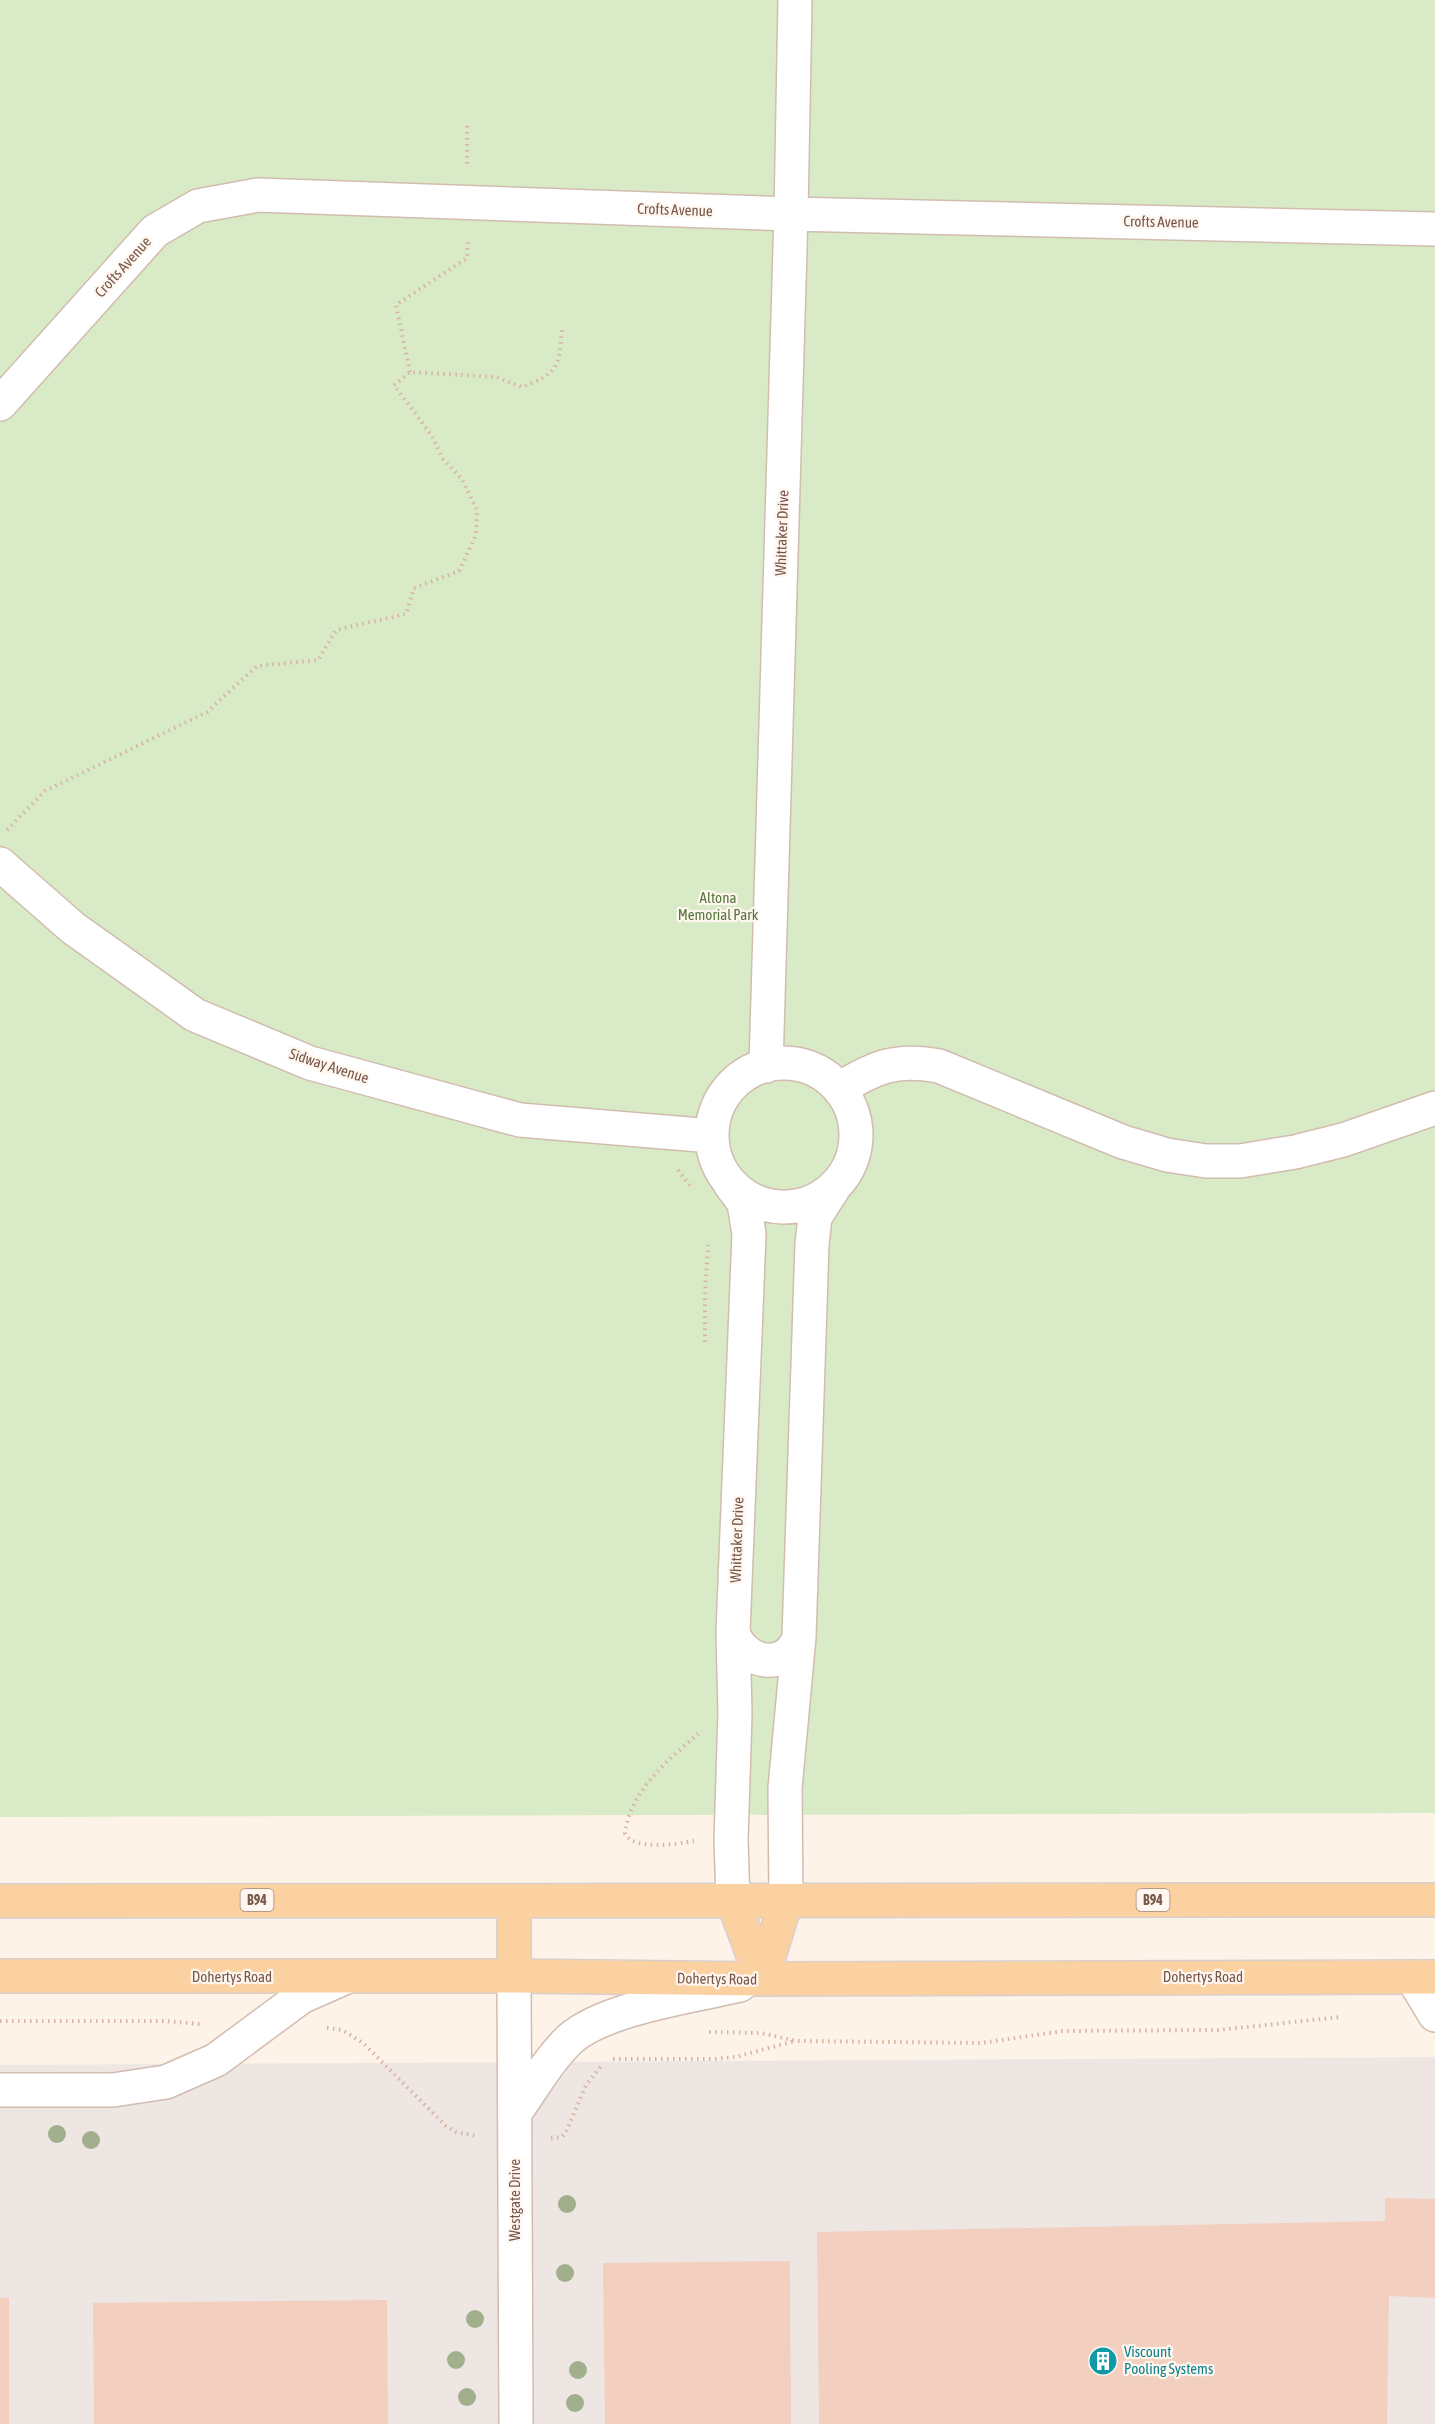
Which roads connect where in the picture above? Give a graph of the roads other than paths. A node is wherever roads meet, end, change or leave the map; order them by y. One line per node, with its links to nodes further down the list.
1 (795, 0): 2 (street, Whittaker Drive)
2 (791, 214): 3 (street, Crofts Avenue); 4 (street, Crofts Avenue); 6 (street, Whittaker Drive)
3 (1435, 229)
4 (0, 404)
5 (0, 864): 9 (street, Sidway Avenue)
6 (766, 1066): 7 (street); 9 (street)
7 (839, 1089): 8 (street); 11 (street)
8 (1435, 1108)
9 (712, 1136): 10 (street)
10 (730, 1184): 11 (street); 12 (street, Whittaker Drive)
11 (833, 1189): 13 (street)
12 (734, 1632): 13 (street); 16 (street, Whittaker Drive)
13 (799, 1636): 17 (street)
14 (1435, 1900): 17 (main road, B94)
15 (0, 1901): 18 (main road, B94)
16 (733, 1901): 17 (main road, B94); 18 (main road, B94); 23 (main road)
17 (786, 1901): 23 (main road)
18 (514, 1902): 20 (main road)
19 (0, 1976): 22 (main road, Dohertys Road)
20 (514, 1976): 22 (main road, Dohertys Road); 23 (main road, Dohertys Road); 26 (street, Westgate Drive)
21 (1423, 1977): 23 (main road, Dohertys Road); 24 (street)
22 (344, 1978): 25 (street)
23 (762, 1979): 26 (street)
24 (1435, 2015)
25 (0, 2090)
26 (515, 2126): 27 (street, Westgate Drive)
27 (516, 2424)

